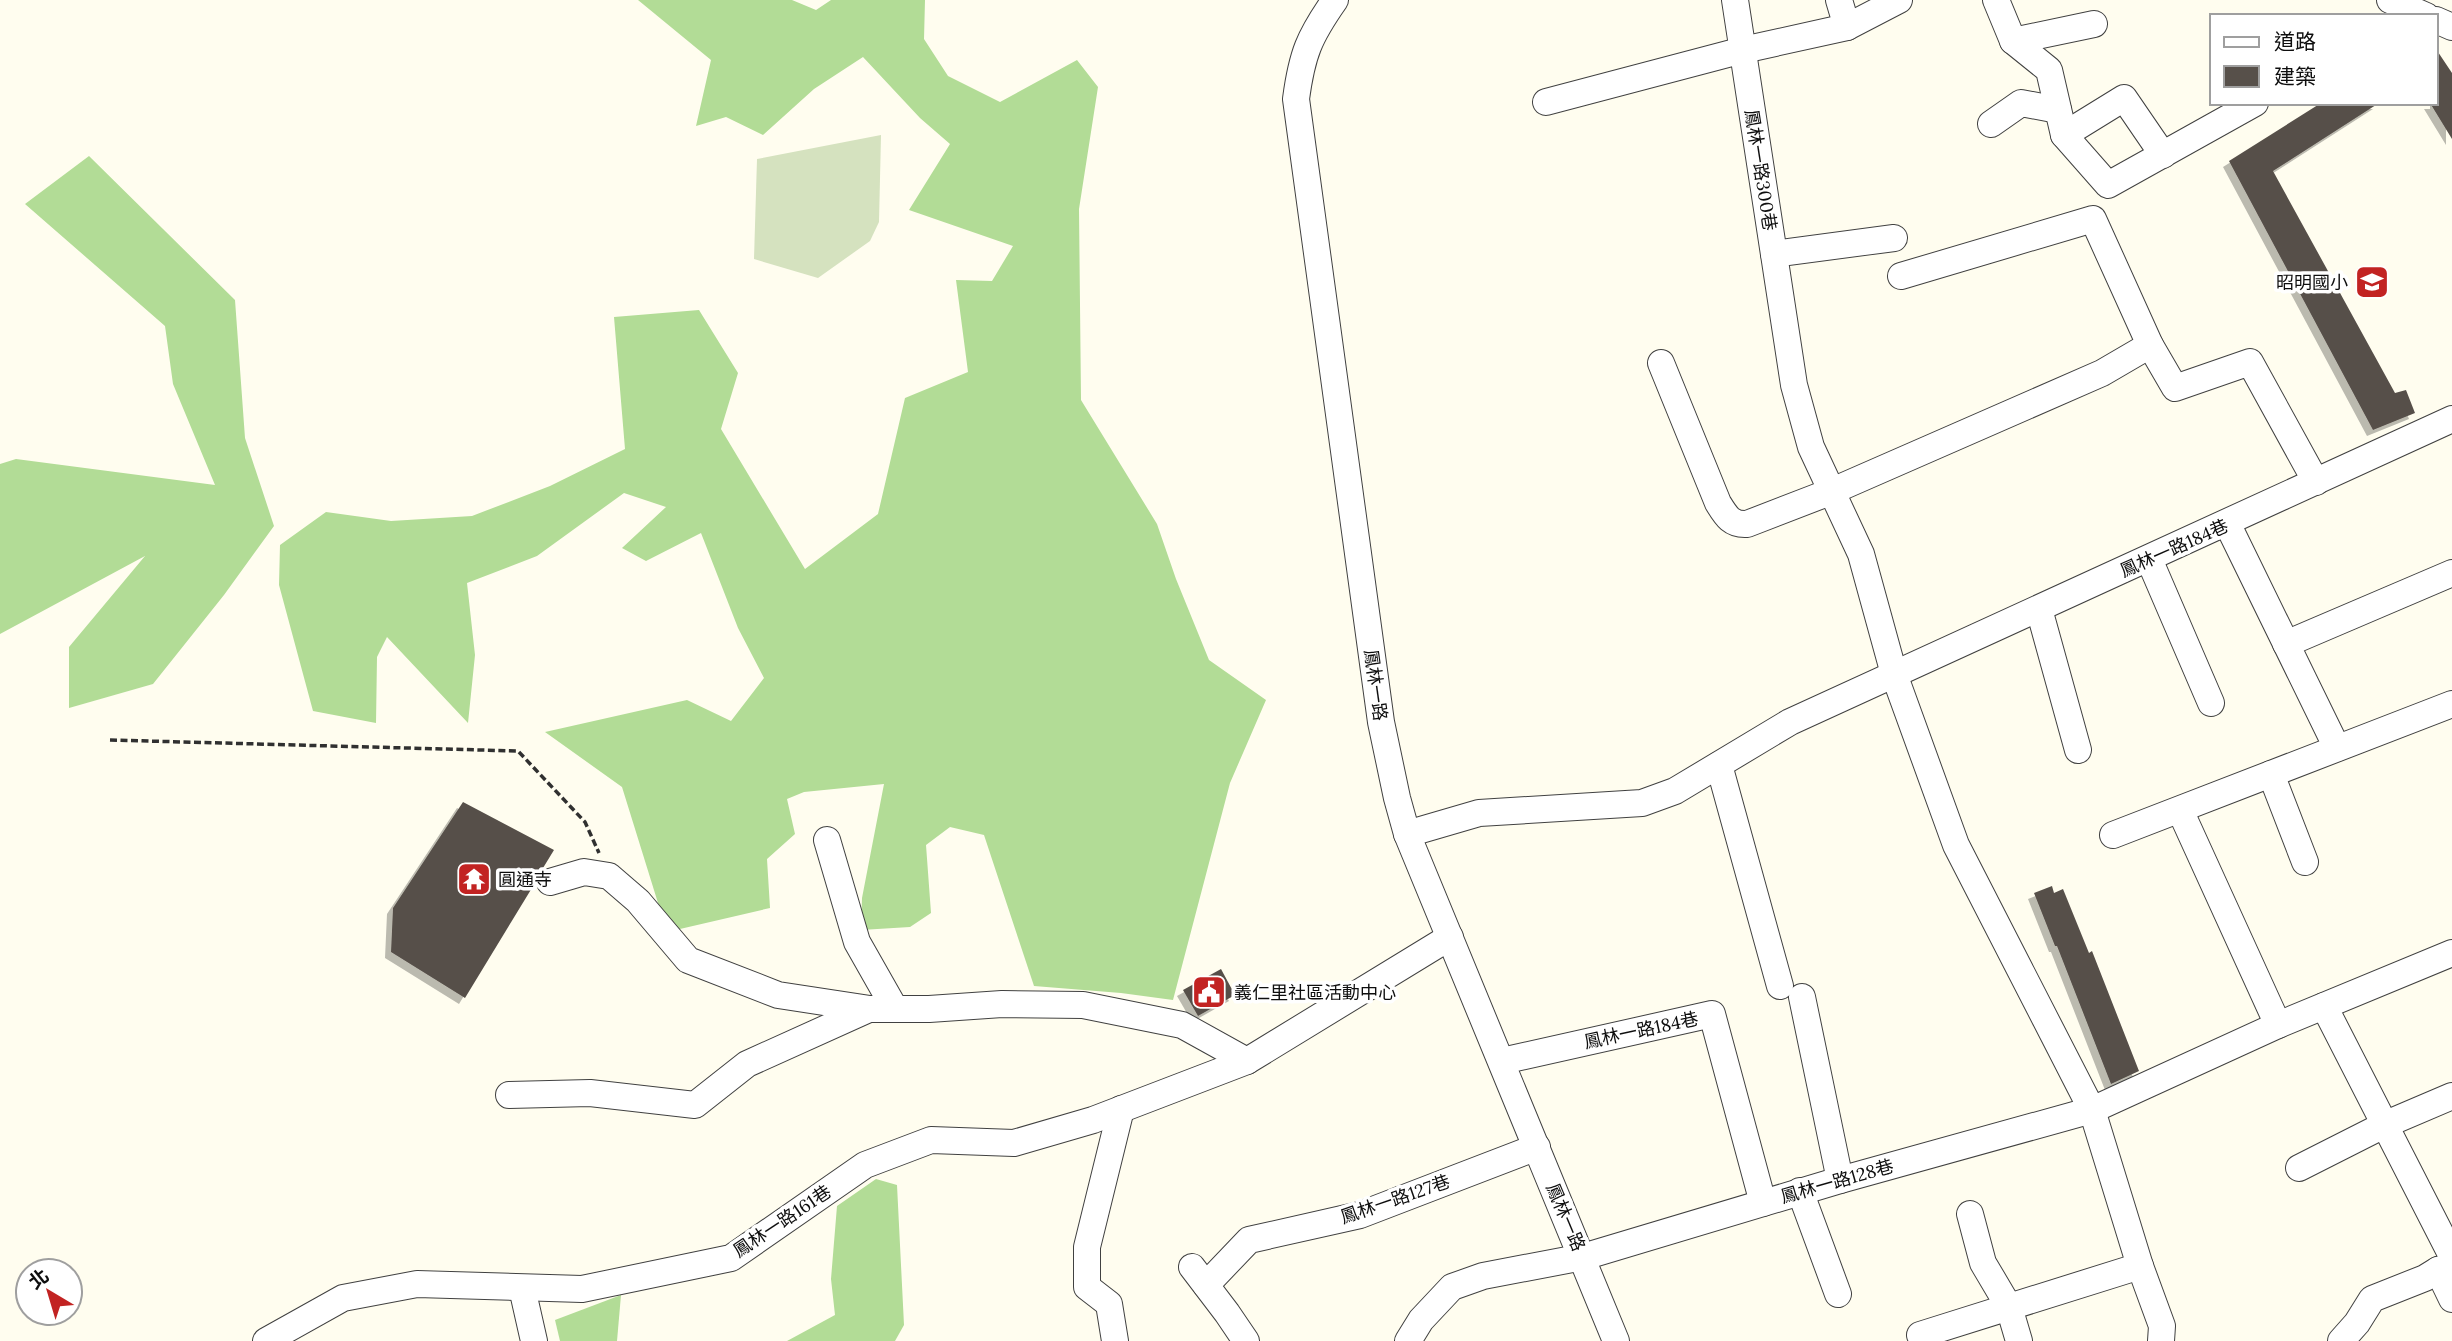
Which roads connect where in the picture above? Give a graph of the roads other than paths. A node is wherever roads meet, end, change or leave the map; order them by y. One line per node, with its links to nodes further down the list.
1 (1335, 0): 38 (street, 鳳林一路)
2 (1735, 0): 11 (street, 鳳林一路300巷)
3 (1839, 0): 9 (street)
4 (1899, 0): 9 (street)
5 (1996, 0): 10 (street)
6 (2390, 0): 7 (street)
7 (2419, 14)
8 (2094, 24): 10 (street)
9 (1847, 27): 11 (street)
10 (2013, 41): 14 (street)
11 (1742, 50): 12 (street); 18 (street, 鳳林一路300巷)
12 (1546, 102)
13 (2251, 105): 16 (street)
14 (2061, 122): 15 (street); 16 (street); 16 (street)
15 (1991, 124)
16 (2163, 155)
17 (1894, 237): 18 (street, 鳳林一路300巷)
18 (1774, 254): 24 (street)
19 (1901, 276): 20 (street)
20 (2150, 345): 23 (street); 24 (street)
21 (1661, 363): 24 (street)
22 (2452, 419): 23 (street, 鳳林一路184巷)
23 (2316, 482): 25 (street, 鳳林一路184巷)
24 (1830, 492): 30 (street)
25 (2227, 523): 26 (street, 鳳林一路184巷); 29 (street)
26 (2149, 559): 28 (street, 鳳林一路184巷); 31 (street)
27 (2452, 573): 29 (street)
28 (2039, 609): 30 (street, 鳳林一路184巷); 34 (street)
29 (2286, 644): 33 (street)
30 (1894, 674): 35 (street, 鳳林一路184巷); 53 (street)
31 (2211, 703)
32 (2452, 706): 33 (street)
33 (2337, 748): 36 (street)
34 (2078, 750)
35 (1719, 765): 38 (street, 鳳林一路184巷); 57 (street)
36 (2271, 774): 37 (street); 41 (street)
37 (2180, 810): 39 (street); 47 (street)
38 (1407, 834): 43 (street, 鳳林一路)
39 (2113, 835)
40 (827, 840): 46 (street)
41 (2305, 862)
42 (551, 882): 46 (street)
43 (1450, 937): 48 (street, 鳳林一路161巷); 49 (street, 鳳林一路)
44 (2452, 953): 45 (street, 鳳林一路128巷)
45 (2324, 1006): 47 (street, 鳳林一路128巷); 54 (street)
46 (882, 1009): 48 (street); 50 (street)
47 (2278, 1025): 53 (street, 鳳林一路128巷)
48 (1247, 1061): 52 (street, 鳳林一路161巷)
49 (1502, 1061): 55 (street, 鳳林一路); 59 (street, 鳳林一路184巷)
50 (509, 1095)
51 (2452, 1096): 54 (street)
52 (1121, 1109): 64 (street, 鳳林一路161巷); 71 (street)
53 (2092, 1110): 57 (street, 鳳林一路128巷); 63 (street)
54 (2384, 1125): 56 (street); 62 (street)
55 (1537, 1147): 61 (street, 鳳林一路); 72 (street, 鳳林一路127巷)
56 (2299, 1168)
57 (1840, 1180): 58 (street, 鳳林一路128巷)
58 (1800, 1191): 59 (street, 鳳林一路128巷); 65 (street)
59 (1763, 1203): 61 (street, 鳳林一路128巷)
60 (1970, 1214): 67 (street)
61 (1583, 1257): 73 (street, 鳳林一路128巷); 74 (street, 鳳林一路)
62 (2447, 1264): 66 (street); 77 (street)
63 (2140, 1266): 67 (street); 76 (street)
64 (522, 1288): 69 (street, 鳳林一路161巷); 70 (street)
65 (1838, 1294)
66 (2452, 1300)
67 (2009, 1307): 68 (street); 75 (street)
68 (1920, 1335)
69 (266, 1341)
70 (534, 1341)
71 (1115, 1341)
72 (1246, 1341)
73 (1408, 1341)
74 (1616, 1341)
75 (2019, 1341)
76 (2161, 1341)
77 (2341, 1341)

